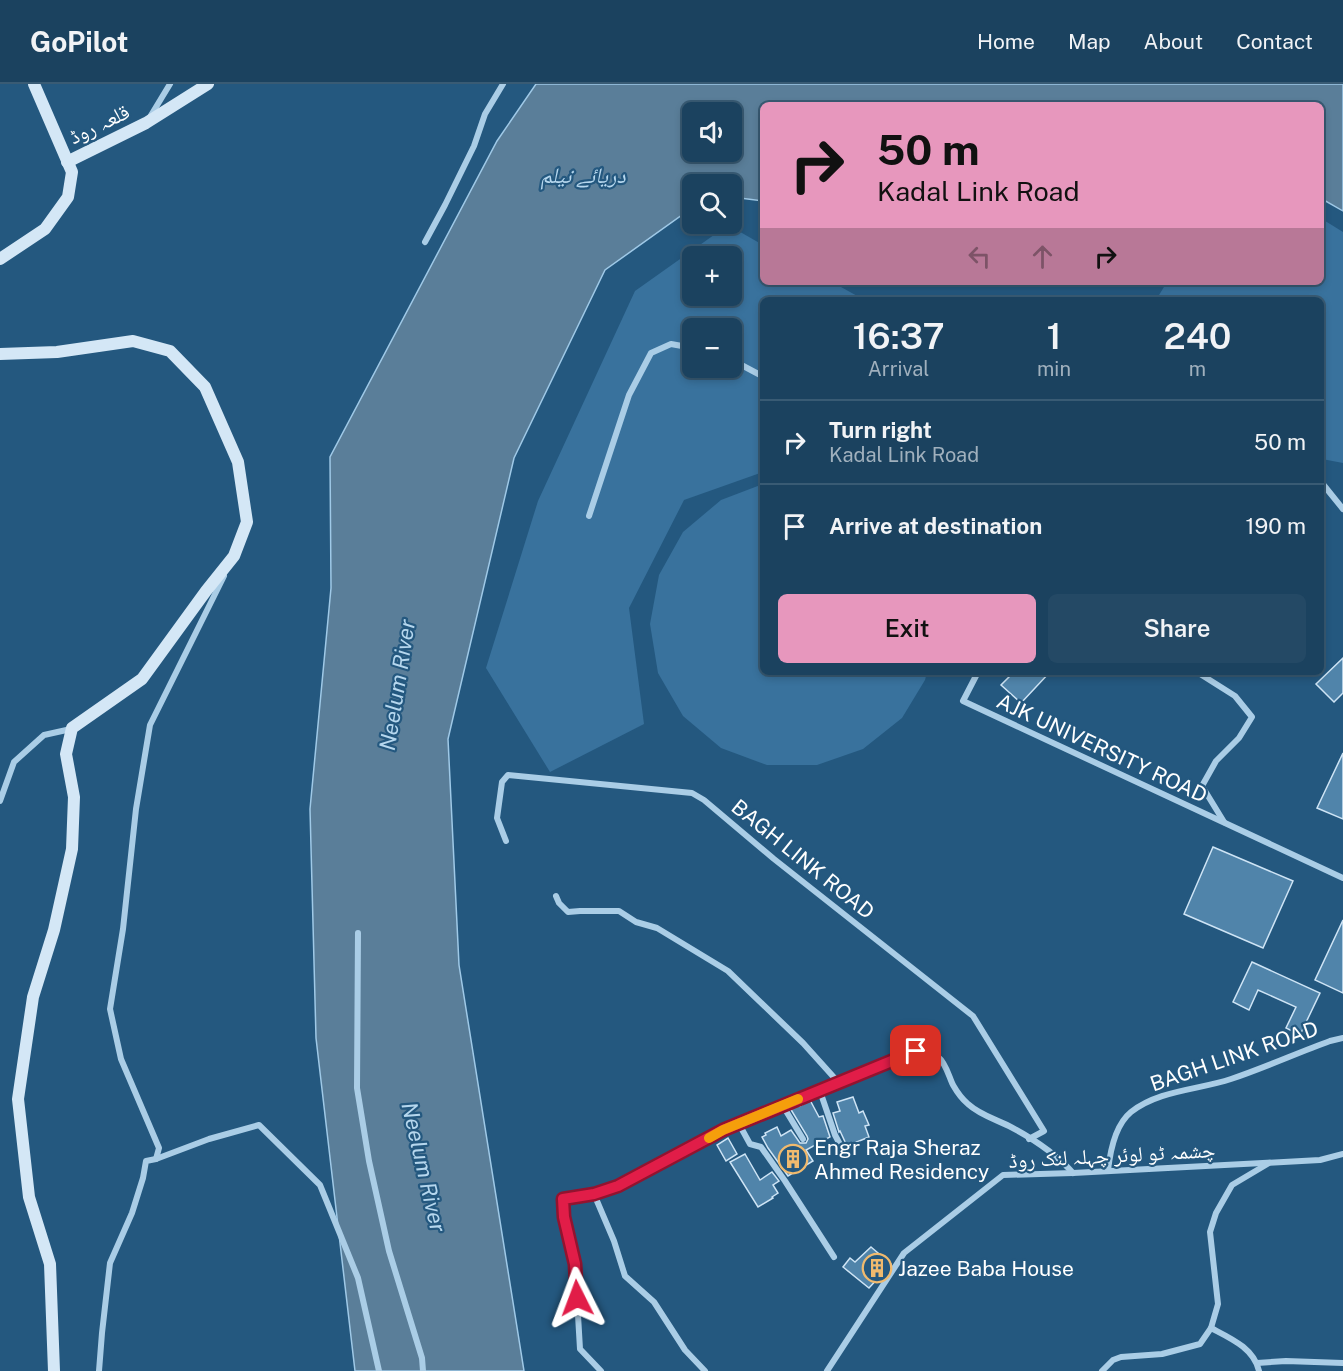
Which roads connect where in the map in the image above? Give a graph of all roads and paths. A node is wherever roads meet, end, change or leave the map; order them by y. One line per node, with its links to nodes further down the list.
1 (34, 84): 6 (street)
2 (170, 84): 5 (street)
3 (208, 84): 5 (street, قلعہ روڈ)
4 (503, 84): 7 (street)
5 (146, 123): 6 (street, قلعہ روڈ)
6 (68, 162): 8 (street)
7 (424, 242)
8 (0, 259)
9 (682, 346): 15 (street)
10 (0, 354): 16 (street)
11 (742, 365): 12 (street)
12 (760, 375)
13 (1324, 486): 14 (street)
14 (1343, 510)
15 (589, 516)
16 (234, 556): 19 (street); 35 (street)
17 (976, 675): 21 (street, AJK UNIVERSITY ROAD)
18 (1202, 675): 21 (street, AJK UNIVERSITY ROAD)
19 (72, 729): 20 (street); 44 (street)
20 (0, 801)
21 (1225, 823): 23 (street, AJK UNIVERSITY ROAD)
22 (506, 841): 32 (street, BAGH LINK ROAD)
23 (1343, 878)
24 (556, 896): 27 (street)
25 (358, 933): 47 (street)
26 (1343, 1038): 37 (street, BAGH LINK ROAD)
27 (839, 1083): 28 (street); 32 (street)
28 (820, 1091): 29 (street); 33 (street)
29 (783, 1106): 30 (street); 31 (street)
30 (739, 1124): 39 (street); 40 (street)
31 (803, 1139)
32 (1029, 1139): 38 (street)
33 (844, 1152)
34 (1343, 1154): 36 (street, چشمہ ٹو لوئر چہلہ لنک روڈ)
35 (156, 1159): 45 (street); 46 (street)
36 (1270, 1162): 37 (street, چشمہ ٹو لوئر چہلہ لنک روڈ); 41 (street)
37 (1108, 1171): 38 (street, چشمہ ٹو لوئر چہلہ لنک روڈ)
38 (1073, 1173): 50 (street, چشمہ ٹو لوئر چہلہ لنک روڈ)
39 (594, 1194): 48 (street); 49 (street)
40 (834, 1257)
41 (1211, 1328): 42 (street); 51 (street)
42 (1257, 1363): 43 (street); 52 (street)
43 (1343, 1363)
44 (54, 1371)
45 (99, 1371)
46 (379, 1371)
47 (423, 1371)
48 (601, 1371)
49 (705, 1371)
50 (827, 1371)
51 (1102, 1371)
52 (1259, 1371)

